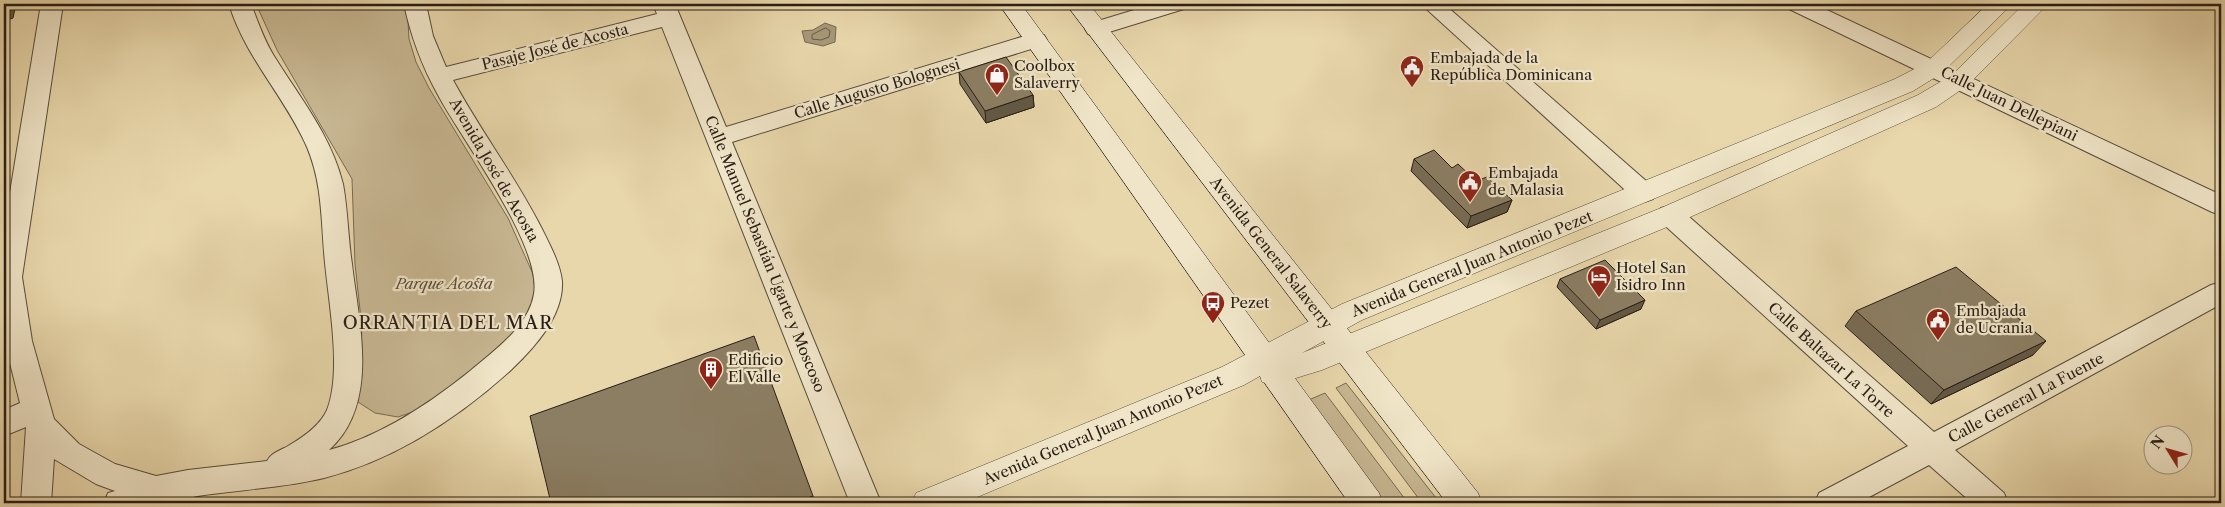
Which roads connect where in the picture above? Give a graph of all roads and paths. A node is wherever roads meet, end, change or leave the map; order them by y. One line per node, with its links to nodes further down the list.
1 (52, 4): 25 (street)
2 (240, 4): 24 (street, Avenida José de Acosta)
3 (415, 4): 15 (street, Avenida José de Acosta)
4 (1010, 4): 13 (street)
5 (1077, 4): 12 (street, Avenida General Salaverry)
6 (1176, 4): 12 (street)
7 (1432, 4): 18 (street)
8 (1797, 4): 14 (street, Calle Juan Dellepiani)
9 (2001, 4): 14 (street, Avenida General Juan Antonio Pezet)
10 (2037, 4): 16 (street, Avenida General Juan Antonio Pezet)
11 (667, 11): 15 (street, Pasaje José de Acosta); 17 (street, Calle Manuel Sebastián Ugarte y Moscoso)
12 (1096, 28): 22 (street, Avenida General Salaverry)
13 (1036, 40): 17 (street, Calle Augusto Bolognesi); 23 (street)
14 (1934, 68): 16 (street, Calle Juan Dellepiani); 18 (street, Avenida General Juan Antonio Pezet)
15 (440, 76): 27 (street, Avenida José de Acosta)
16 (1960, 80): 19 (street, Calle Juan Dellepiani); 20 (street, Avenida General Juan Antonio Pezet)
17 (718, 138): 33 (street, Calle Manuel Sebastián Ugarte y Moscoso)
18 (1644, 192): 22 (street, Avenida General Juan Antonio Pezet)
19 (2221, 206)
20 (1670, 215): 22 (street, Avenida General Juan Antonio Pezet); 28 (street, Calle Baltazar La Torre)
21 (2221, 292): 28 (street, Calle General La Fuente)
22 (1336, 337): 23 (street, Avenida General Juan Antonio Pezet); 36 (street, Avenida General Salaverry)
23 (1269, 367): 34 (street, Avenida General Juan Antonio Pezet); 35 (street)
24 (340, 412): 27 (street, Avenida José de Acosta); 29 (street, Avenida José de Acosta)
25 (38, 417): 26 (street); 30 (street, Avenida José de Acosta); 31 (street)
26 (4, 424)
27 (409, 430): 29 (street, Avenida José de Acosta)
28 (1931, 449): 37 (street, Calle General La Fuente); 38 (street, Calle Baltazar La Torre)
29 (248, 476): 30 (street, Avenida José de Acosta)
30 (154, 489): 32 (street, Avenida José de Acosta)
31 (36, 503)
32 (119, 503)
33 (866, 503)
34 (928, 503)
35 (1367, 503)
36 (1466, 503)
37 (1830, 503)
38 (1993, 503)

